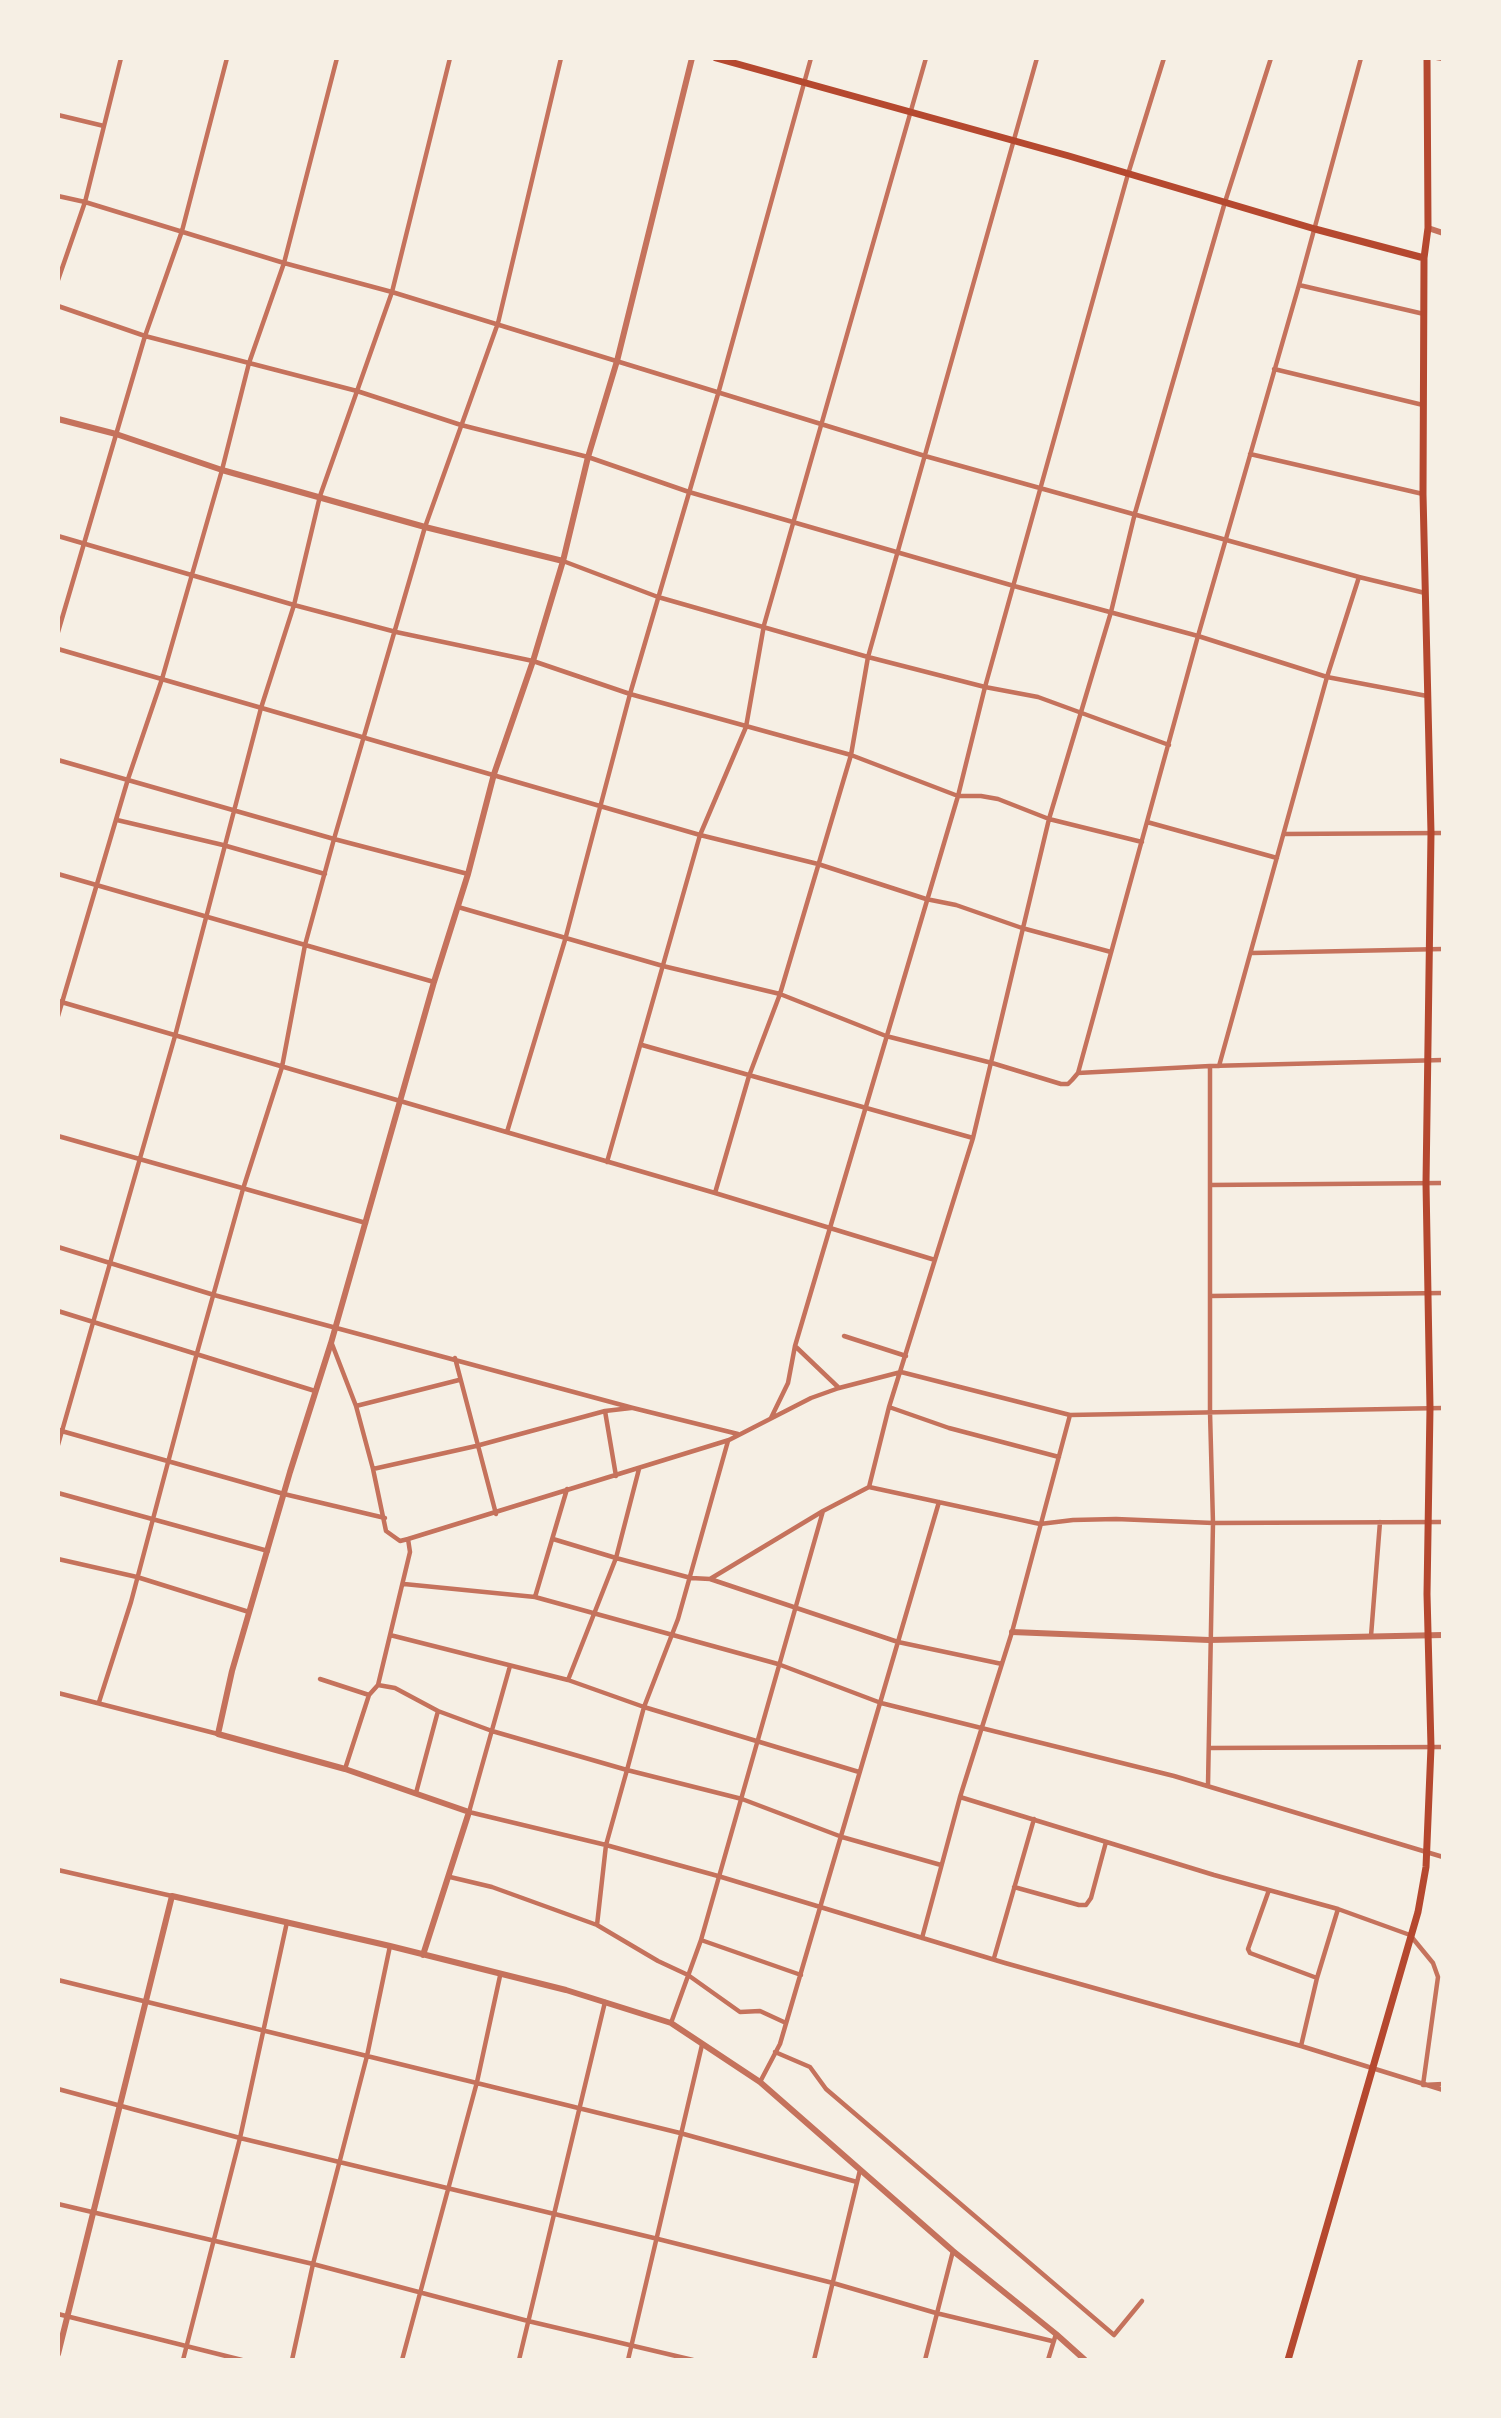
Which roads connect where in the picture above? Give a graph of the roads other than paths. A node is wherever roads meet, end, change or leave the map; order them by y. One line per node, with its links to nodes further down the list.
1 (121, 58): 20 (street)
2 (227, 58): 28 (street)
3 (337, 58): 31 (street)
4 (450, 58): 34 (street)
5 (561, 58): 37 (street)
6 (692, 58): 39 (street)
7 (716, 58): 17 (main road)
8 (811, 58): 17 (street)
9 (926, 58): 18 (street)
10 (1037, 58): 21 (street)
11 (1164, 58): 22 (street)
12 (1271, 58): 25 (street)
13 (1361, 58): 27 (street)
14 (1427, 58): 26 (main road)
15 (1437, 58): 16 (street)
16 (1443, 59)
17 (804, 81): 18 (main road); 43 (street)
18 (911, 111): 21 (main road); 46 (street)
19 (58, 115): 20 (street)
20 (104, 126): 24 (street)
21 (1014, 140): 22 (main road); 50 (street)
22 (1128, 174): 25 (main road); 53 (street)
23 (58, 197): 24 (street)
24 (85, 202): 28 (street); 32 (street)
25 (1225, 202): 27 (main road); 57 (street)
26 (1427, 228): 29 (street); 30 (main road)
27 (1315, 229): 30 (main road); 33 (street)
28 (182, 231): 31 (street); 38 (street)
29 (1443, 233)
30 (1424, 258): 36 (main road)
31 (284, 263): 34 (street); 40 (street)
32 (58, 280)
33 (1299, 285): 36 (street); 41 (street)
34 (392, 292): 37 (street); 42 (street)
35 (58, 306): 38 (street)
36 (1424, 314): 44 (main road)
37 (498, 323): 39 (street); 47 (street)
38 (145, 336): 40 (street); 48 (street)
39 (617, 361): 43 (street); 51 (street)
40 (249, 363): 42 (street); 52 (street)
41 (1274, 369): 44 (street); 49 (street)
42 (357, 391): 47 (street); 56 (street)
43 (718, 394): 46 (street); 54 (street)
44 (1424, 405): 55 (main road)
45 (58, 419): 48 (street)
46 (821, 423): 50 (street); 58 (street)
47 (461, 425): 51 (street); 59 (street)
48 (116, 434): 52 (street); 62 (street)
49 (1250, 454): 55 (street); 61 (street)
50 (925, 456): 53 (street); 63 (street)
51 (588, 457): 54 (street); 64 (street)
52 (222, 470): 56 (street); 65 (street)
53 (1041, 487): 57 (street); 67 (street)
54 (689, 492): 58 (street); 69 (street)
55 (1423, 494): 68 (main road)
56 (320, 496): 59 (street); 70 (street)
57 (1135, 513): 61 (street); 71 (street)
58 (793, 521): 63 (street); 72 (street)
59 (425, 527): 64 (street); 74 (street)
60 (58, 536): 62 (street)
61 (1226, 540): 66 (street); 75 (street)
62 (84, 543): 65 (street); 73 (street)
63 (897, 553): 67 (street); 77 (street)
64 (563, 561): 69 (street); 78 (street)
65 (192, 576): 70 (street); 80 (street)
66 (1359, 577): 68 (street); 79 (street)
67 (1014, 586): 71 (street); 81 (street)
68 (1426, 593): 83 (main road)
69 (659, 597): 72 (street); 82 (street)
70 (293, 605): 74 (street); 84 (street)
71 (1111, 612): 75 (street); 85 (street)
72 (764, 625): 77 (street); 86 (street)
73 (58, 632)
74 (396, 632): 78 (street); 87 (street)
75 (1198, 636): 79 (street); 88 (street)
76 (58, 649): 80 (street)
77 (868, 657): 81 (street); 89 (street)
78 (533, 661): 82 (street); 91 (street)
79 (1327, 677): 83 (street); 101 (street)
80 (162, 679): 84 (street); 92 (street)
81 (985, 687): 85 (street); 93 (street)
82 (630, 694): 86 (street); 94 (street)
83 (1427, 696): 99 (main road)
84 (261, 708): 87 (street); 95 (street)
85 (1081, 712): 88 (street); 96 (street)
86 (746, 727): 89 (street); 102 (street)
87 (365, 737): 91 (street); 103 (street)
88 (1168, 745): 98 (street)
89 (851, 755): 93 (street); 107 (street)
90 (58, 760): 92 (street)
91 (494, 774): 94 (street); 110 (street)
92 (128, 779): 95 (street); 97 (street)
93 (958, 796): 96 (street); 112 (street)
94 (601, 806): 102 (street); 116 (street)
95 (234, 810): 103 (street); 105 (street)
96 (1049, 819): 104 (street); 115 (street)
97 (117, 820): 105 (street); 111 (street)
98 (1147, 822): 104 (street); 106 (street)
99 (1431, 833): 100 (street); 101 (street); 118 (main road)
100 (1443, 833)
101 (1284, 834): 106 (street)
102 (700, 835): 107 (street); 122 (street)
103 (334, 839): 109 (street); 110 (street)
104 (1142, 842): 120 (street)
105 (223, 845): 109 (street); 114 (street)
106 (1277, 858): 121 (street)
107 (818, 864): 112 (street); 124 (street)
108 (58, 874): 111 (street)
109 (324, 874): 117 (street)
110 (468, 874): 113 (street)
111 (98, 885): 114 (street); 125 (street)
112 (926, 898): 115 (street); 128 (street)
113 (457, 907): 116 (street); 123 (street)
114 (206, 918): 117 (street); 127 (street)
115 (1022, 928): 120 (street); 132 (street)
116 (565, 940): 122 (street); 140 (street)
117 (305, 945): 123 (street); 135 (street)
118 (1429, 949): 119 (street); 121 (street); 130 (main road)
119 (1443, 949)
120 (1111, 952): 136 (street)
121 (1251, 953): 134 (street)
122 (663, 966): 124 (street); 129 (street)
123 (433, 982): 138 (street)
124 (780, 994): 128 (street); 137 (street)
125 (60, 1002): 126 (street); 127 (street)
126 (58, 1016)
127 (175, 1036): 135 (street); 143 (street)
128 (886, 1036): 132 (street); 139 (street)
129 (642, 1045): 137 (street); 144 (street)
130 (1428, 1060): 131 (street); 134 (street); 145 (main road)
131 (1443, 1060)
132 (992, 1063): 136 (street); 142 (street)
133 (1210, 1066): 134 (street); 136 (street); 147 (street)
134 (1219, 1066)
135 (282, 1067): 138 (street); 148 (street)
136 (1079, 1073)
137 (749, 1076): 139 (street); 149 (street)
138 (400, 1100): 140 (street); 150 (street)
139 (866, 1108): 142 (street); 151 (street)
140 (507, 1132): 144 (street)
141 (58, 1136): 143 (street)
142 (973, 1138): 153 (street)
143 (139, 1160): 148 (street); 154 (street)
144 (607, 1163): 149 (street)
145 (1426, 1183): 146 (street); 147 (street); 155 (main road)
146 (1443, 1183)
147 (1210, 1185): 158 (street)
148 (243, 1189): 150 (street); 157 (street)
149 (715, 1193): 151 (street)
150 (366, 1223): 161 (street)
151 (830, 1228): 153 (street); 164 (street)
152 (58, 1247): 154 (street)
153 (935, 1260): 166 (street)
154 (109, 1263): 157 (street); 160 (street)
155 (1426, 1293): 156 (street); 158 (street); 175 (main road)
156 (1443, 1293)
157 (214, 1295): 161 (street); 165 (street)
158 (1210, 1296): 178 (street)
159 (58, 1311): 160 (street)
160 (93, 1321): 165 (street); 181 (street)
161 (336, 1326): 163 (street); 167 (street)
162 (844, 1336): 166 (street)
163 (331, 1343): 171 (street); 172 (street)
164 (795, 1346): 170 (street); 180 (street)
165 (197, 1353): 171 (street); 187 (street)
166 (906, 1356): 168 (street)
167 (455, 1358): 169 (street); 174 (street)
168 (901, 1372): 170 (street); 173 (street); 179 (street)
169 (459, 1380): 172 (street); 185 (street)
170 (839, 1388): 180 (street)
171 (315, 1391): 194 (street)
172 (356, 1406): 188 (street)
173 (889, 1407): 186 (street); 191 (street)
174 (633, 1408): 177 (street); 182 (street)
175 (1430, 1408): 176 (street); 178 (street); 202 (main road)
176 (1443, 1408)
177 (605, 1411): 185 (street); 190 (street)
178 (1210, 1412): 179 (street); 200 (street)
179 (1070, 1415): 186 (street)
180 (771, 1418): 182 (street)
181 (60, 1431): 184 (street); 187 (street)
182 (738, 1434): 183 (street)
183 (729, 1440): 189 (street); 211 (street)
184 (58, 1445)
185 (476, 1446): 188 (street); 197 (street)
186 (1059, 1457): 204 (street)
187 (169, 1461): 194 (street); 199 (street)
188 (373, 1469): 198 (street)
189 (639, 1469): 190 (street); 208 (street)
190 (616, 1476): 192 (street)
191 (869, 1487): 195 (street); 196 (street)
192 (566, 1489): 197 (street); 206 (street)
193 (58, 1493): 199 (street)
194 (284, 1494): 198 (street); 207 (street)
195 (939, 1502): 204 (street); 225 (street)
196 (823, 1511): 212 (street); 215 (street)
197 (496, 1514): 205 (street)
198 (385, 1518): 205 (street)
199 (152, 1520): 207 (street); 210 (street)
200 (1213, 1522): 201 (street); 204 (street); 224 (street)
201 (1380, 1522): 202 (street); 223 (street)
202 (1428, 1522): 203 (street); 220 (main road)
203 (1443, 1522)
204 (1040, 1524): 218 (street)
205 (408, 1539): 213 (street)
206 (553, 1539): 208 (street); 214 (street)
207 (268, 1551): 216 (street)
208 (616, 1558): 211 (street); 217 (street)
209 (58, 1559): 210 (street)
210 (137, 1577): 216 (street); 234 (street)
211 (691, 1578): 212 (street); 222 (street)
212 (710, 1580): 215 (street)
213 (404, 1584): 214 (street); 219 (street)
214 (536, 1597): 217 (street)
215 (795, 1609): 225 (street); 226 (street)
216 (249, 1612): 240 (street)
217 (593, 1613): 222 (street); 230 (street)
218 (1012, 1632): 224 (street); 227 (street)
219 (390, 1634): 228 (street); 231 (street)
220 (1429, 1635): 221 (street); 223 (street); 242 (main road)
221 (1443, 1635)
222 (672, 1636): 226 (street); 236 (street)
223 (1371, 1636): 224 (street)
224 (1209, 1640): 244 (street)
225 (898, 1642): 227 (street); 235 (street)
226 (778, 1664): 235 (street); 241 (street)
227 (1002, 1664): 238 (street)
228 (510, 1667): 230 (street); 239 (street)
229 (320, 1679): 233 (street)
230 (568, 1681): 236 (street)
231 (378, 1685): 233 (street); 237 (street)
232 (58, 1693): 234 (street)
233 (369, 1695): 245 (street)
234 (99, 1702): 240 (street)
235 (881, 1703): 238 (street); 247 (street)
236 (644, 1707): 241 (street); 246 (street)
237 (439, 1711): 239 (street); 249 (street)
238 (982, 1730): 248 (street); 250 (street)
239 (492, 1731): 246 (street); 252 (street)
240 (218, 1734): 245 (street)
241 (758, 1740): 247 (street); 251 (street)
242 (1432, 1747): 243 (street); 244 (street); 257 (main road)
243 (1443, 1747)
244 (1209, 1748): 248 (street)
245 (345, 1769): 249 (street)
246 (627, 1770): 251 (street); 256 (street)
247 (859, 1772): 254 (street)
248 (1208, 1785): 257 (street)
249 (416, 1793): 252 (street)
250 (960, 1797): 253 (street); 259 (street)
251 (743, 1798): 254 (street); 261 (street)
252 (469, 1812): 256 (street); 262 (street)
253 (1034, 1819): 255 (street); 263 (street)
254 (842, 1837): 259 (street); 266 (street)
255 (1106, 1842): 263 (street); 264 (street)
256 (606, 1845): 261 (street); 269 (street)
257 (1426, 1852): 258 (street); 270 (main road)
258 (1443, 1857)
259 (941, 1865): 271 (street)
260 (58, 1870): 265 (street)
261 (718, 1876): 266 (street); 272 (street)
262 (450, 1877): 269 (street); 274 (street)
263 (1014, 1887): 275 (street)
264 (1269, 1890): 267 (street); 280 (street)
265 (172, 1896): 268 (street); 283 (street)
266 (820, 1908): 271 (street); 277 (street)
267 (1338, 1909): 270 (street); 280 (street)
268 (287, 1922): 273 (street); 286 (street)
269 (597, 1925): 276 (street)
270 (1410, 1935): 279 (street); 291 (main road)
271 (922, 1938): 275 (street)
272 (701, 1940): 276 (street); 277 (street)
273 (390, 1946): 274 (street); 290 (street)
274 (423, 1955): 278 (street)
275 (994, 1958): 288 (street)
276 (688, 1975): 284 (street); 285 (street)
277 (801, 1975): 285 (street)
278 (500, 1976): 282 (street); 292 (street)
279 (1441, 1977): 295 (street)
280 (1317, 1978): 288 (street)
281 (58, 1980): 283 (street)
282 (605, 2001): 284 (street); 299 (street)
283 (146, 2002): 286 (street); 298 (street)
284 (671, 2023): 287 (street)
285 (786, 2023): 289 (street)
286 (263, 2031): 290 (street); 301 (street)
287 (702, 2045): 293 (street); 300 (street)
288 (1301, 2046): 291 (street)
289 (775, 2052): 293 (street); 315 (street)
290 (367, 2056): 292 (street); 302 (street)
291 (1372, 2068): 295 (street); 335 (main road)
292 (477, 2081): 299 (street); 305 (street)
293 (760, 2082): 303 (street)
294 (1443, 2084): 295 (street)
295 (1423, 2085): 297 (street)
296 (58, 2089): 298 (street)
297 (1443, 2090)
298 (120, 2105): 301 (street); 307 (street)
299 (579, 2108): 300 (street); 308 (street)
300 (680, 2133): 304 (street); 309 (street)
301 (240, 2138): 302 (street); 310 (street)
302 (341, 2161): 305 (street); 312 (street)
303 (860, 2169): 304 (street); 311 (street)
304 (857, 2182): 313 (street)
305 (448, 2187): 308 (street); 314 (street)
306 (58, 2204): 307 (street)
307 (93, 2213): 310 (street); 318 (street)
308 (555, 2215): 309 (street); 319 (street)
309 (658, 2239): 313 (street); 321 (street)
310 (213, 2242): 312 (street); 322 (street)
311 (953, 2251): 317 (street); 320 (street)
312 (313, 2264): 314 (street); 326 (street)
313 (833, 2284): 317 (street); 331 (street)
314 (421, 2292): 319 (street); 327 (street)
315 (1142, 2301)
316 (58, 2314): 318 (street)
317 (936, 2314): 320 (street); 332 (street)
318 (67, 2316): 322 (street); 323 (street)
319 (528, 2321): 321 (street); 328 (street)
320 (1054, 2337): 333 (street); 334 (street)
321 (632, 2346): 329 (street); 330 (street)
322 (187, 2347): 324 (street); 325 (street)
323 (58, 2354)
324 (183, 2360)
325 (242, 2360)
326 (292, 2360)
327 (402, 2360)
328 (519, 2360)
329 (628, 2360)
330 (693, 2360)
331 (814, 2360)
332 (925, 2360)
333 (1048, 2360)
334 (1085, 2360)
335 (1288, 2360)

